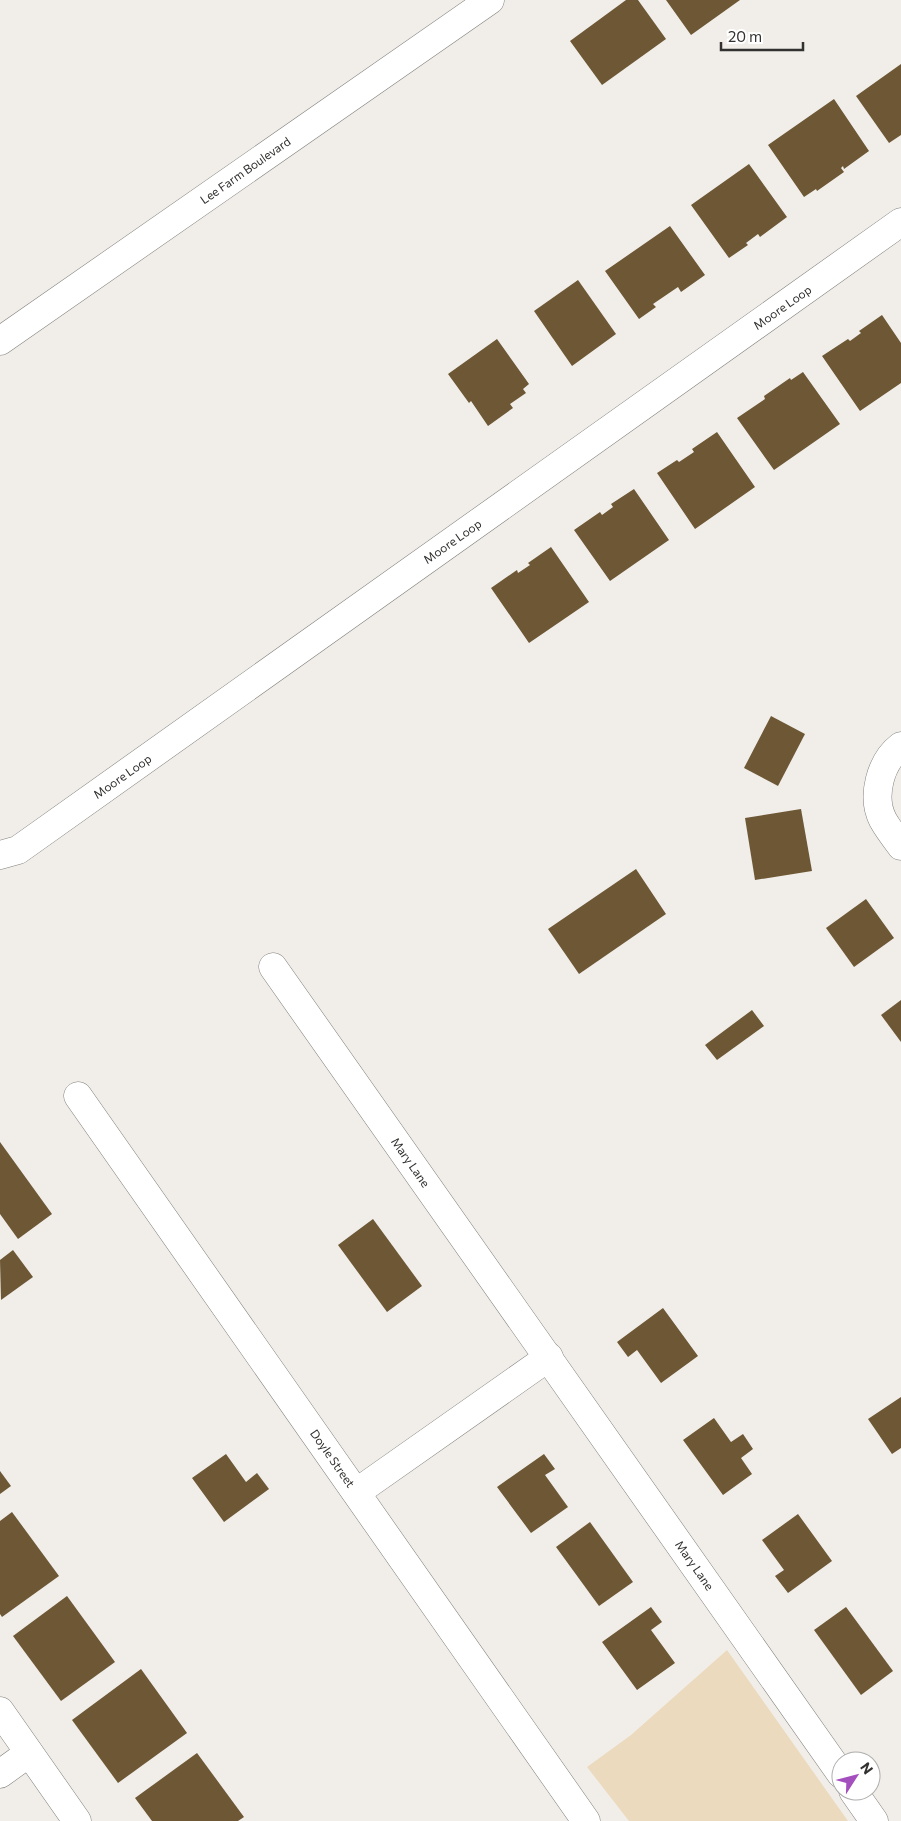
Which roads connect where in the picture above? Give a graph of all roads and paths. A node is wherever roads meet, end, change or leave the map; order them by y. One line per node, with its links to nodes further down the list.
1 (490, 0): 3 (street, Lee Farm Boulevard)
2 (901, 222): 6 (street, Moore Loop)
3 (0, 341)
4 (901, 746): 5 (street)
5 (901, 846)
6 (0, 855)
7 (274, 967): 9 (street, Mary Lane)
8 (78, 1096): 10 (street, Doyle Street)
9 (549, 1357): 10 (street); 13 (street, Mary Lane)
10 (357, 1492): 17 (street, Doyle Street)
11 (0, 1711): 12 (street)
12 (29, 1753): 14 (street); 16 (street)
13 (831, 1760)
14 (0, 1774)
15 (860, 1801): 18 (street)
16 (77, 1821)
17 (586, 1821)
18 (874, 1821)

